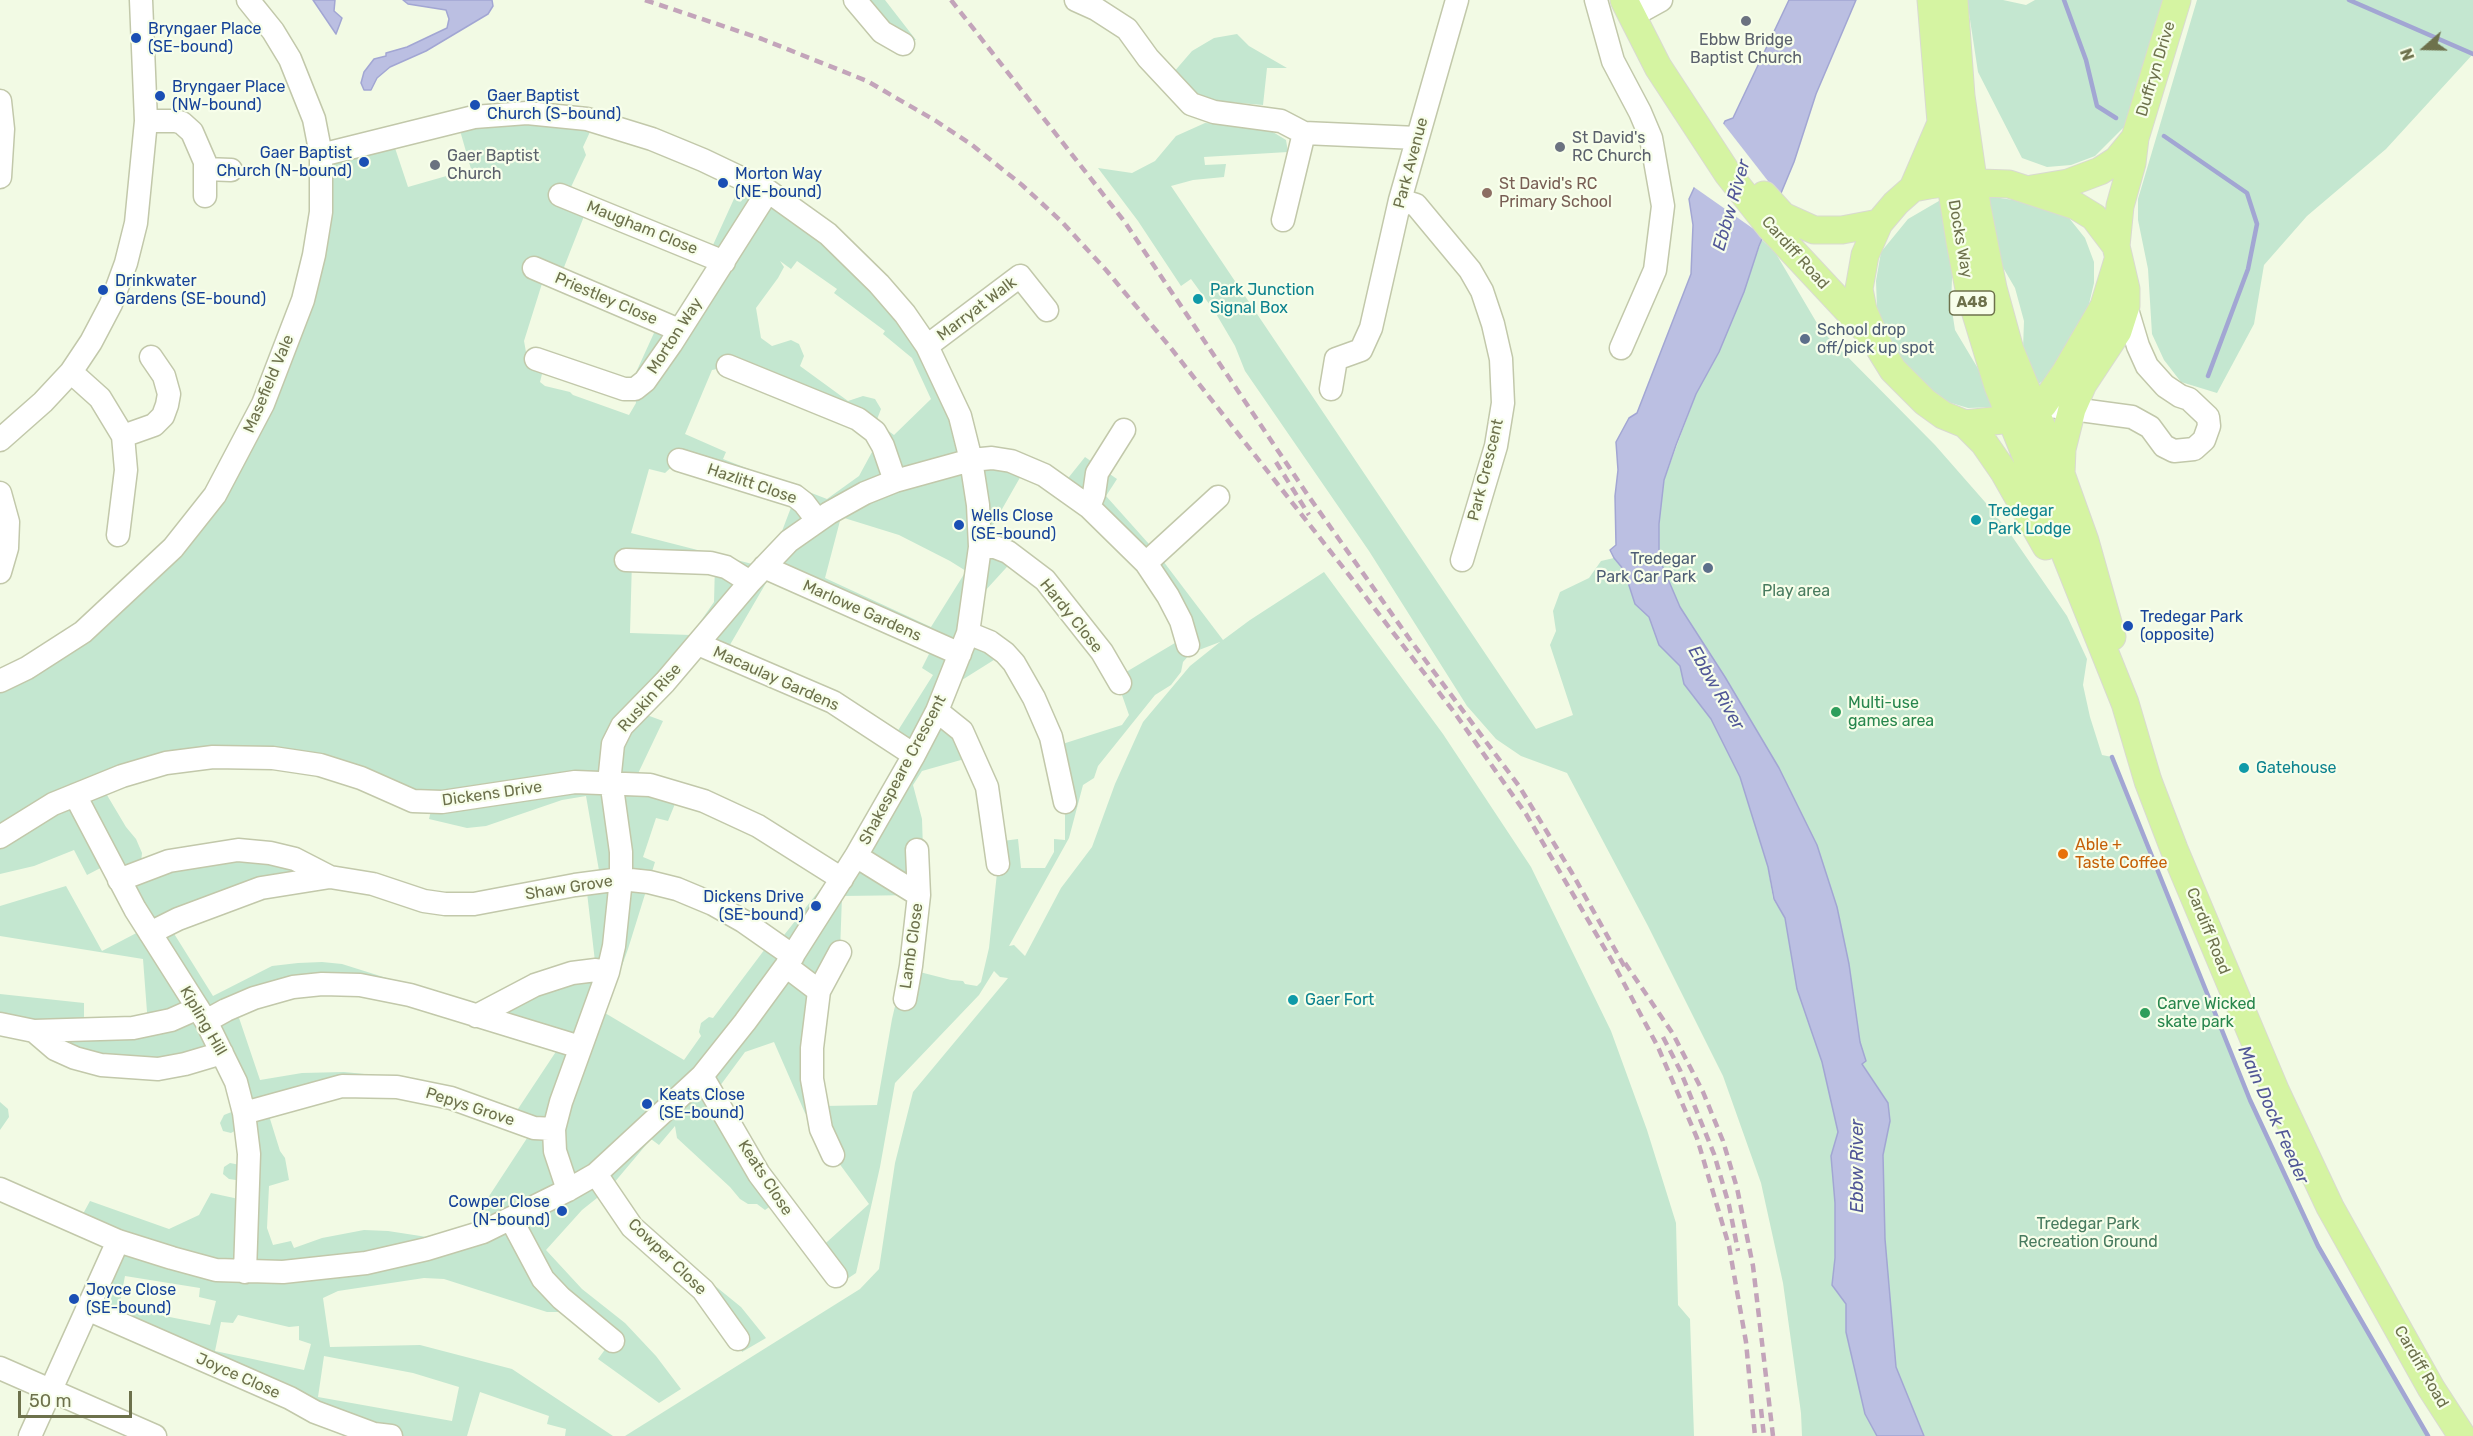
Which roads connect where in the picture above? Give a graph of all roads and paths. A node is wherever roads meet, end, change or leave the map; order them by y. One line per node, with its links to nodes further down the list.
1 (141, 0): 15 (street)
2 (248, 0): 20 (street, Masefield Vale)
3 (855, 0): 12 (street)
4 (1076, 0): 17 (street)
5 (1457, 0): 18 (street, Park Avenue)
6 (1596, 0): 42 (street)
7 (1661, 0): 11 (street)
8 (1930, 0): 16 (main road, Docks Way / A48)
9 (1954, 0): 13 (main road, Docks Way / A48)
10 (2177, 0): 19 (main road, Duffryn Drive)
11 (1628, 8): 31 (main road, Cardiff Road)
12 (903, 44)
13 (1961, 96): 24 (main road, Docks Way / A48); 25 (main road, A48)
14 (0, 101): 23 (street)
15 (146, 121): 21 (street); 46 (street)
16 (1941, 122): 24 (main road, Docks Way / A48); 26 (main road, A48)
17 (1304, 133): 18 (street); 32 (street)
18 (1417, 138): 30 (street, Park Avenue)
19 (2135, 138): 25 (main road, Duffryn Drive); 34 (main road, Duffryn Drive)
20 (321, 155): 27 (street, Shakespeare Crescent); 74 (street, Masefield Vale)
21 (205, 169): 22 (street); 29 (street)
22 (231, 170)
23 (0, 177)
24 (1962, 182): 25 (main road); 26 (main road); 49 (main road, Docks Way / A48)
25 (2020, 187): 34 (main road)
26 (1913, 189): 33 (main road)
27 (768, 191): 35 (street, Morton Way); 41 (street, Shakespeare Crescent)
28 (560, 195): 35 (street, Maugham Close)
29 (205, 196)
30 (1400, 200): 47 (street, Park Avenue); 65 (street, Park Crescent)
31 (1774, 219): 33 (main road, Cardiff Road); 40 (main road, Cardiff Road)
32 (1283, 220)
33 (1878, 222): 40 (main road)
34 (2117, 253): 37 (main road, A48); 49 (main road)
35 (724, 262): 39 (street, Morton Way)
36 (534, 268): 39 (street, Priestley Close)
37 (2126, 306): 48 (main road, A48); 48 (street)
38 (1047, 310): 41 (street, Marryat Walk)
39 (679, 330): 44 (street, Morton Way)
40 (1874, 339): 50 (main road)
41 (927, 346): 55 (street, Shakespeare Crescent)
42 (1621, 348)
43 (151, 357): 52 (street)
44 (536, 359)
45 (728, 366): 57 (street)
46 (71, 372): 52 (street); 53 (street)
47 (1330, 389)
48 (2072, 409): 49 (street); 56 (main road, A48)
49 (2030, 412): 50 (main road); 56 (main road, Docks Way / A48); 69 (main road, Docks Way / A48)
50 (1965, 424): 69 (main road, A48)
51 (1124, 430): 60 (street)
52 (123, 436): 62 (street)
53 (0, 440)
54 (679, 460): 61 (street, Hazlitt Close)
55 (971, 460): 57 (street, Ruskin Rise); 60 (street, Ruskin Rise); 63 (street, Shakespeare Crescent)
56 (2061, 474): 76 (main road, Cardiff Road / A48)
57 (895, 482): 61 (street, Ruskin Rise)
58 (0, 493): 67 (street)
59 (1218, 497): 66 (street)
60 (1089, 507): 66 (street, Ruskin Rise)
61 (817, 520): 68 (street, Ruskin Rise)
62 (118, 535)
63 (980, 547): 70 (street, Shakespeare Crescent); 75 (street, Hardy Close)
64 (626, 560): 68 (street, Marlowe Gardens)
65 (1462, 560)
66 (1146, 563): 72 (street, Ruskin Rise)
67 (0, 572)
68 (757, 574): 71 (street, Ruskin Rise); 73 (street, Marlowe Gardens)
69 (2083, 602): 76 (main road, Cardiff Road / A48)
70 (968, 633): 73 (street, Shakespeare Crescent); 81 (street)
71 (698, 644): 78 (street, Macaulay Gardens); 79 (street, Ruskin Rise)
72 (1188, 645)
73 (960, 654): 77 (street, Shakespeare Crescent)
74 (0, 681)
75 (1119, 683)
76 (2125, 703): 122 (main road, Cardiff Road / A48)
77 (937, 711): 78 (street, Shakespeare Crescent); 85 (street)
78 (914, 755): 84 (street, Shakespeare Crescent)
79 (611, 782): 80 (street, Dickens Drive); 87 (street, Ruskin Rise); 88 (street, Dickens Drive)
80 (75, 795): 82 (street, Dickens Drive); 89 (street, Kipling Hill)
81 (1065, 802)
82 (0, 837)
83 (917, 850): 90 (street)
84 (856, 856): 88 (street, Shakespeare Crescent); 90 (street, Lamb Close)
85 (998, 864)
86 (330, 877): 87 (street, Shaw Grove); 89 (street, Shaw Grove); 91 (street, Shaw Grove)
87 (621, 879): 93 (street, Shaw Grove); 94 (street, Ruskin Rise)
88 (842, 879): 93 (street, Shakespeare Crescent)
89 (119, 880): 91 (street, Kipling Hill)
90 (919, 895): 96 (street, Lamb Close)
91 (150, 933): 97 (street, Kipling Hill)
92 (840, 952): 95 (street)
93 (789, 961): 95 (street, Shaw Grove); 103 (street, Shakespeare Crescent)
94 (608, 972): 98 (street); 101 (street, Ruskin Rise)
95 (819, 991): 106 (street)
96 (905, 999)
97 (202, 1014): 98 (street); 100 (street); 102 (street, Kipling Hill)
98 (476, 1016): 101 (street)
99 (0, 1024): 100 (street)
100 (34, 1031): 102 (street)
101 (580, 1047): 105 (street, Ruskin Rise)
102 (222, 1053): 104 (street, Kipling Hill)
103 (702, 1076): 107 (street, Shakespeare Crescent); 113 (street, Keats Close)
104 (244, 1113): 105 (street, Pepys Grove); 112 (street, Kipling Hill)
105 (554, 1129): 109 (street, Ruskin Rise)
106 (833, 1155)
107 (596, 1174): 109 (street, Shakespeare Crescent); 115 (street, Cowper Close)
108 (0, 1189): 111 (street, Shakespeare Crescent)
109 (568, 1190): 110 (street, Shakespeare Crescent)
110 (511, 1219): 112 (street, Shakespeare Crescent); 116 (street)
111 (118, 1240): 112 (street, Shakespeare Crescent); 114 (street)
112 (245, 1272)
113 (836, 1276)
114 (87, 1309): 118 (street); 121 (street, Joyce Close)
115 (738, 1339)
116 (613, 1341)
117 (0, 1368): 118 (street)
118 (51, 1391): 119 (street); 120 (street)
119 (30, 1436)
120 (155, 1436)
121 (391, 1436)
122 (2462, 1436)

